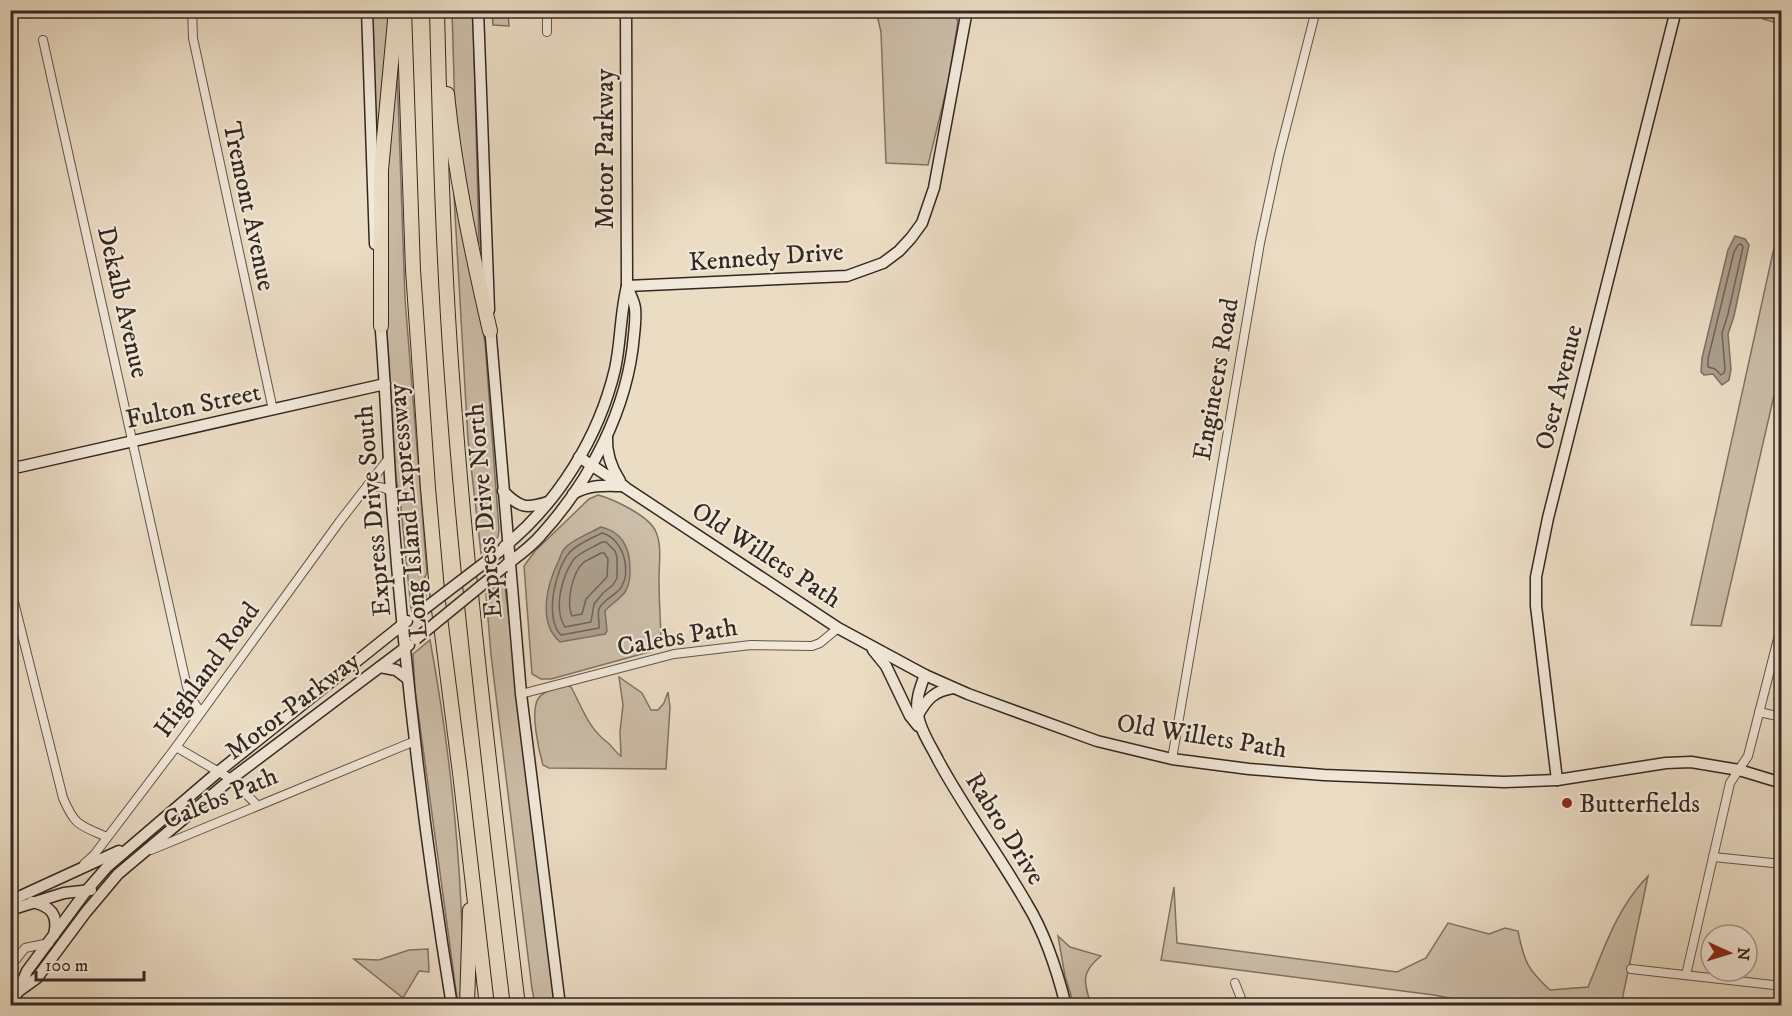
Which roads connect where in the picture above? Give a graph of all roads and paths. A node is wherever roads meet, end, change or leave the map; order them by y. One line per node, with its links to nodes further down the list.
1 (192, 10): 18 (street, Tremont Avenue)
2 (367, 10): 15 (main road, Express Drive South)
3 (396, 10): 15 (highway)
4 (405, 10): 65 (highway, Long Island Expressway)
5 (439, 10): 16 (highway); 58 (highway)
6 (478, 10): 16 (main road, Express Drive North)
7 (547, 10): 12 (street)
8 (626, 10): 14 (main road, Motor Parkway)
9 (967, 10): 14 (main road, Kennedy Drive)
10 (1316, 10): 51 (street, Engineers Road)
11 (1676, 10): 55 (main road, Oser Avenue)
12 (547, 32)
13 (43, 40): 20 (street, Dekalb Avenue)
14 (627, 286): 19 (main road, Motor Parkway); 21 (main road, Motor Parkway)
15 (381, 326): 17 (main road, Express Drive South)
16 (490, 331): 28 (main road, Express Drive North)
17 (384, 384): 18 (main road, Fulton Street); 22 (main road, Express Drive South)
18 (273, 410): 20 (main road, Fulton Street)
19 (607, 434): 23 (main road, Motor Parkway); 26 (main road)
20 (134, 441): 24 (main road, Fulton Street); 44 (street, Dekalb Avenue)
21 (579, 457): 23 (main road, Old Willets Path); 30 (main road, Motor Parkway)
22 (389, 458): 25 (street, Highland Road); 27 (main road, Express Drive South)
23 (592, 465): 26 (main road, Old Willets Path); 29 (main road, Motor Parkway)
24 (10, 469)
25 (368, 485): 27 (street); 44 (street, Highland Road)
26 (624, 486): 29 (main road); 36 (main road, Old Willets Path)
27 (391, 491): 34 (main road, Express Drive South)
28 (503, 491): 30 (main road); 31 (main road, Express Drive North)
29 (573, 495): 32 (main road, Motor Parkway)
30 (549, 502): 31 (main road, Motor Parkway)
31 (504, 548): 32 (main road, Express Drive North); 34 (main road, Motor Parkway, bridge)
32 (507, 565): 38 (main road, Motor Parkway, bridge); 43 (main road, Express Drive North)
33 (10, 586): 59 (street)
34 (404, 623): 38 (main road, Express Drive South); 53 (main road, Motor Parkway)
35 (1782, 623): 45 (street)
36 (838, 628): 37 (main road, Old Willets Path); 43 (street, Calebs Path)
37 (869, 645): 40 (main road, Old Willets Path); 48 (main road)
38 (406, 648): 39 (main road, Motor Parkway); 41 (main road, Express Drive South)
39 (380, 667): 41 (main road); 54 (main road, Motor Parkway)
40 (925, 675): 42 (main road, Old Willets Path); 46 (main road, Rabro Drive)
41 (408, 679): 49 (main road, Express Drive South)
42 (955, 688): 46 (main road); 51 (main road, Old Willets Path)
43 (521, 694): 84 (main road, Express Drive North)
44 (200, 711): 50 (street, Highland Road)
45 (1760, 712): 47 (street); 52 (street)
46 (918, 715): 48 (main road, Rabro Drive)
47 (1782, 717)
48 (926, 737): 85 (main road, Rabro Drive)
49 (415, 741): 57 (street, Calebs Path); 79 (main road, Express Drive South)
50 (176, 747): 53 (street); 59 (street, Highland Road)
51 (1172, 759): 55 (main road, Old Willets Path)
52 (1739, 770): 55 (main road, Old Willets Path); 56 (main road, Old Willets Path); 62 (street)
53 (218, 772): 54 (street); 60 (main road, Motor Parkway)
54 (231, 779): 57 (street); 61 (main road, Motor Parkway)
55 (1557, 780)
56 (1782, 783)
57 (257, 805): 61 (street, Calebs Path)
58 (497, 834): 82 (highway); 83 (highway)
59 (107, 837): 64 (street, Highland Road)
60 (130, 846): 64 (main road); 67 (main road, Motor Parkway)
61 (141, 854): 66 (main road, Motor Parkway)
62 (1713, 858): 63 (street); 74 (street)
63 (1782, 864)
64 (74, 873): 68 (main road)
65 (473, 881): 80 (highway); 81 (highway, Long Island Expressway)
66 (105, 888): 67 (main road); 77 (main road, Motor Parkway)
67 (87, 890): 69 (main road); 71 (main road, Motor Parkway)
68 (10, 901)
69 (32, 902): 70 (main road); 71 (main road)
70 (10, 910)
71 (51, 941): 72 (street); 77 (main road, Motor Parkway)
72 (10, 967)
73 (1631, 969): 74 (street)
74 (1686, 975): 76 (street)
75 (1235, 983): 86 (street)
76 (1782, 986)
77 (18, 992): 78 (main road, Motor Parkway)
78 (10, 1002)
79 (452, 1005)
80 (467, 1005)
81 (487, 1005)
82 (518, 1005)
83 (528, 1005)
84 (560, 1005)
85 (1066, 1005)
86 (1244, 1005)

